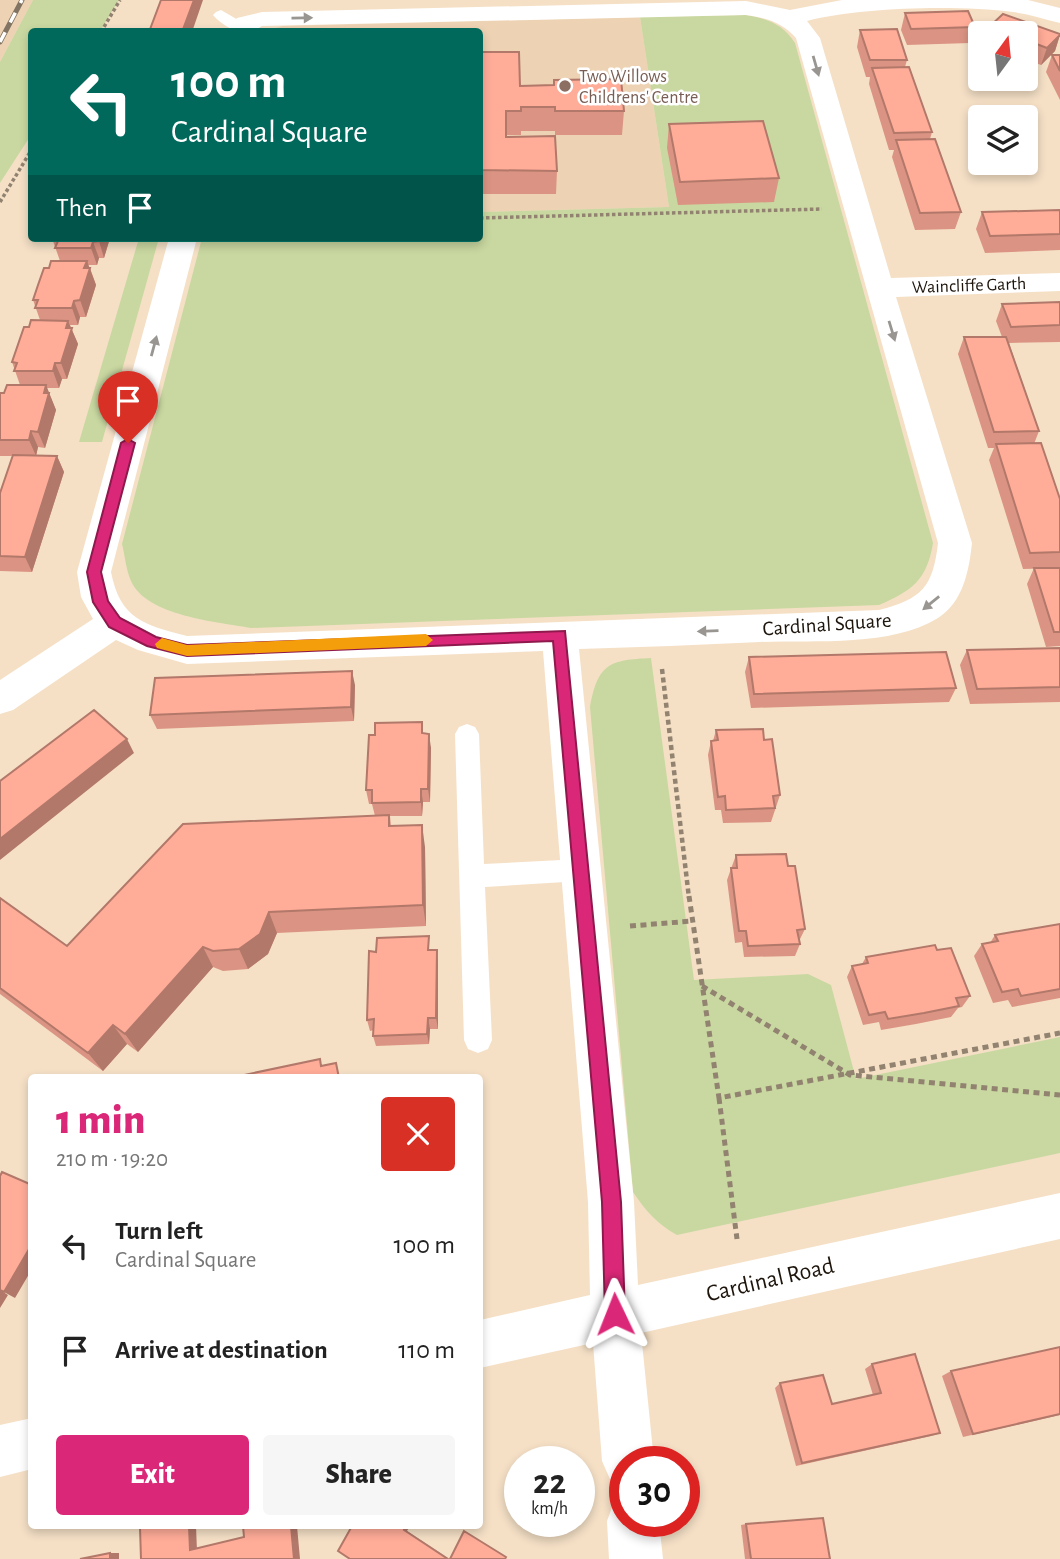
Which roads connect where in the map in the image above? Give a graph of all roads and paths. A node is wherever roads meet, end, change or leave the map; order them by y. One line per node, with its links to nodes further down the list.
1 (120, 0): 6 (path)
2 (539, 7): 4 (street); 5 (street, one-way to 2)
3 (1060, 16): 4 (street)
4 (790, 18): 9 (street, Cardinal Square, one-way to 9)
5 (233, 25)
6 (104, 28)
7 (28, 156): 8 (path)
8 (0, 202)
9 (856, 208): 10 (path); 13 (street, Cardinal Square)
10 (483, 218)
11 (182, 242): 14 (street, one-way to 11)
12 (1060, 282): 13 (street, Waincliffe Garth)
13 (878, 289): 15 (street, Cardinal Square, one-way to 15)
14 (115, 622): 16 (street, Cardinal Square); 17 (street)
15 (657, 633): 16 (street, Cardinal Square); 21 (path)
16 (560, 635): 19 (street)
17 (0, 699)
18 (467, 734): 20 (lane)
19 (581, 870): 20 (lane); 22 (street)
20 (472, 876): 25 (lane)
21 (692, 921): 22 (path); 23 (path)
22 (587, 929): 31 (street)
23 (702, 986): 26 (path); 28 (path)
24 (1060, 1033): 26 (path)
25 (478, 1040)
26 (850, 1075): 27 (path); 28 (path)
27 (1060, 1095)
28 (719, 1098): 30 (path)
29 (1060, 1216): 30 (street, Cardinal Road)
30 (743, 1284): 31 (street, Cardinal Road)
31 (615, 1314): 32 (street, Cardinal Road); 34 (street)
32 (483, 1343)
33 (28, 1444): 35 (street)
34 (627, 1446)
35 (0, 1451)
36 (634, 1537): 37 (street)
37 (636, 1559)

